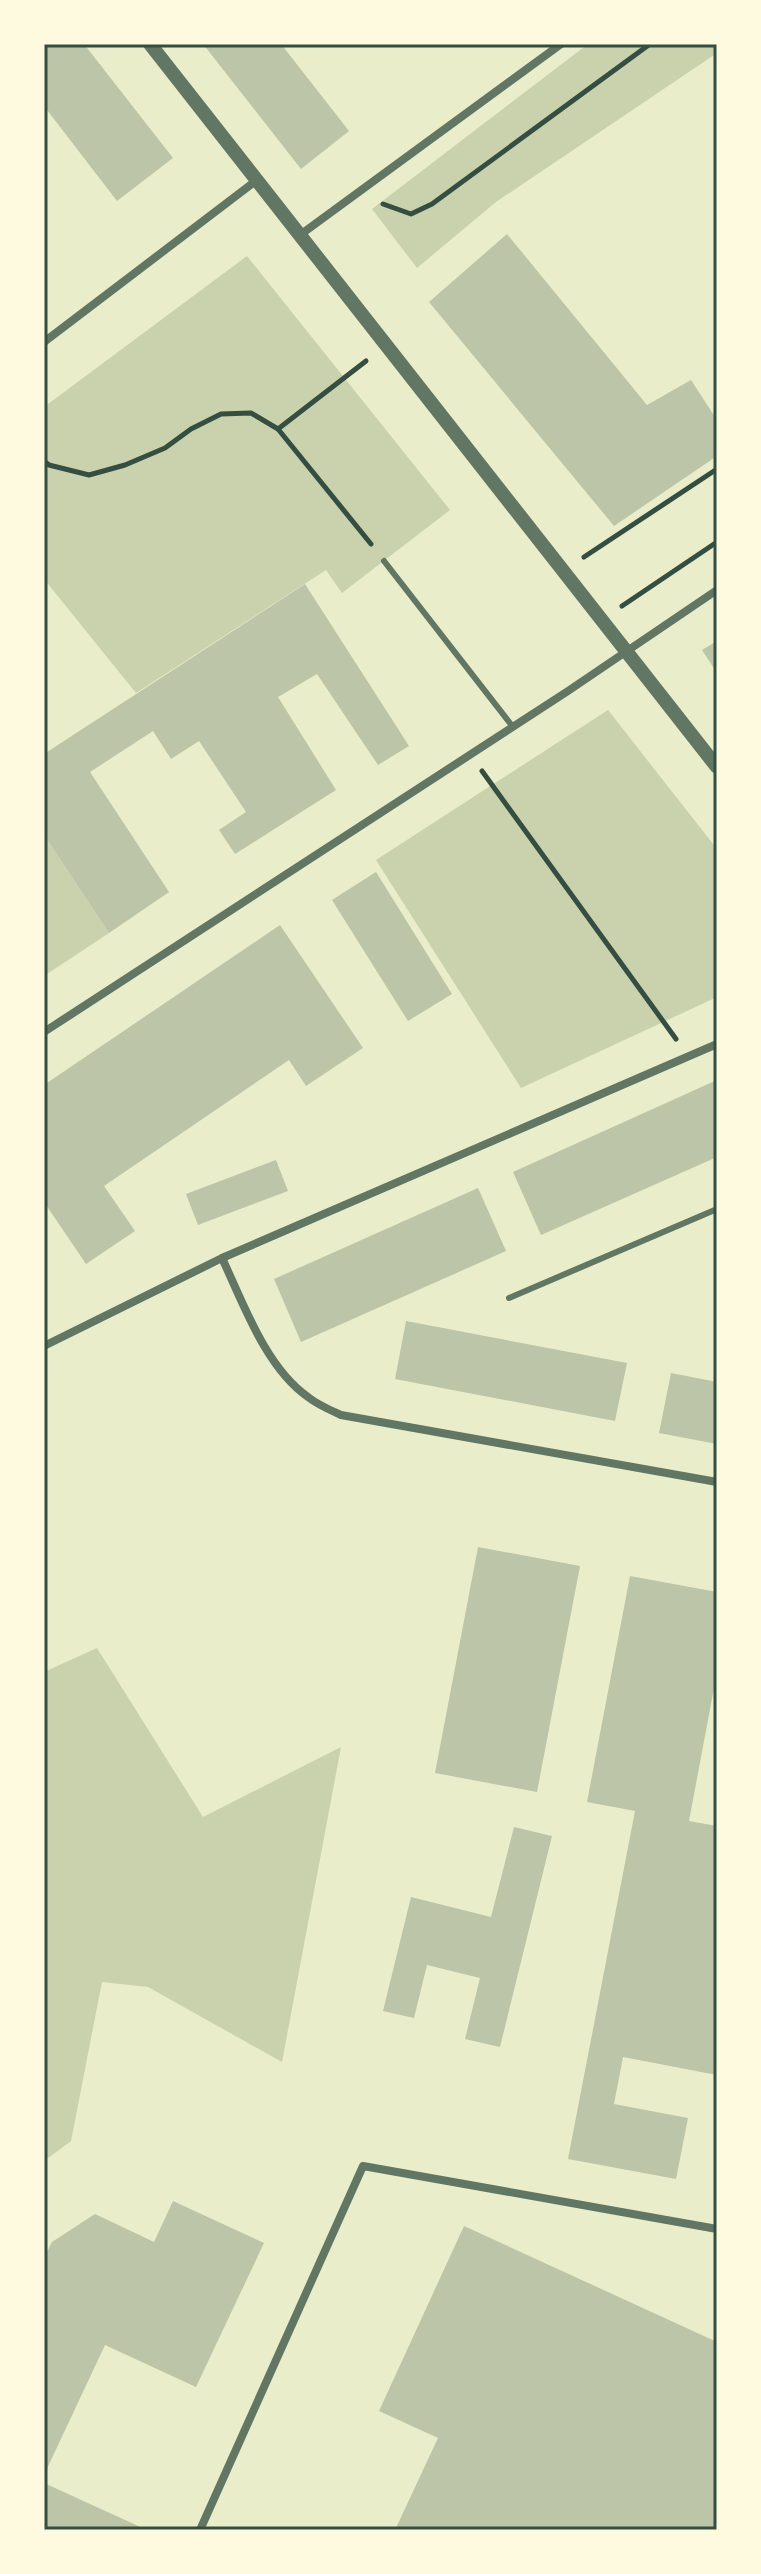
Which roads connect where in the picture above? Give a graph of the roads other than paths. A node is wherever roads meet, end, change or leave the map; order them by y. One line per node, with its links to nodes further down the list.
1 (150, 44): 3 (street)
2 (561, 44): 4 (street)
3 (257, 180): 4 (street); 5 (street)
4 (300, 235): 8 (street)
5 (44, 342)
6 (384, 561): 9 (lane)
7 (717, 590): 8 (street)
8 (626, 651): 9 (street); 10 (street)
9 (513, 727): 11 (street)
10 (717, 767)
11 (44, 1032)
12 (717, 1044): 14 (street)
13 (717, 1209): 15 (lane)
14 (222, 1258): 16 (street); 17 (street)
15 (509, 1298)
16 (44, 1346)
17 (717, 1482)
18 (717, 2229): 19 (street)
19 (200, 2530)

